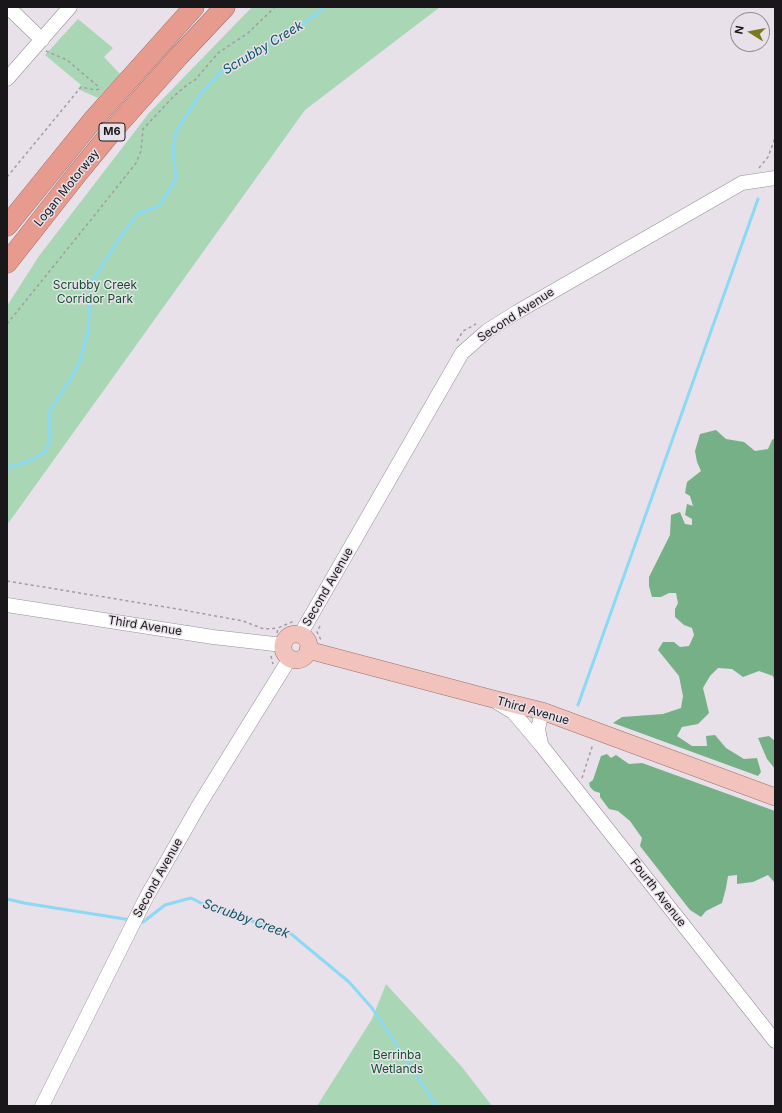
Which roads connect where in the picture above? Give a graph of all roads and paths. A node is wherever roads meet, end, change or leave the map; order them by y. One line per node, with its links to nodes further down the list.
1 (8, 7): 6 (street)
2 (70, 7): 6 (street)
3 (194, 7): 16 (highway, Logan Motorway / M6)
4 (225, 7): 17 (highway, Logan Motorway / M6)
5 (275, 7): 11 (path)
6 (43, 45): 7 (street); 8 (path)
7 (7, 80)
8 (101, 89): 9 (path); 14 (path)
9 (103, 91)
10 (140, 126): 11 (path)
11 (143, 129): 18 (path)
12 (775, 138): 13 (path)
13 (756, 171)
14 (7, 177)
15 (775, 178): 24 (street, Second Avenue)
16 (7, 226)
17 (7, 264)
18 (7, 324)
19 (476, 324): 20 (path)
20 (455, 345)
21 (7, 581): 23 (path)
22 (7, 605): 26 (street, Third Avenue)
23 (278, 628)
24 (300, 635): 25 (main road); 26 (main road)
25 (308, 650): 26 (main road, Third Avenue); 27 (main road, Third Avenue)
26 (287, 652): 32 (street, Second Avenue)
27 (494, 699): 28 (main road, Third Avenue); 29 (street, Fourth Avenue)
28 (542, 711): 29 (street); 30 (main road, Third Avenue)
29 (541, 745): 31 (street, Fourth Avenue)
30 (775, 797)
31 (775, 1041)
32 (42, 1106)

